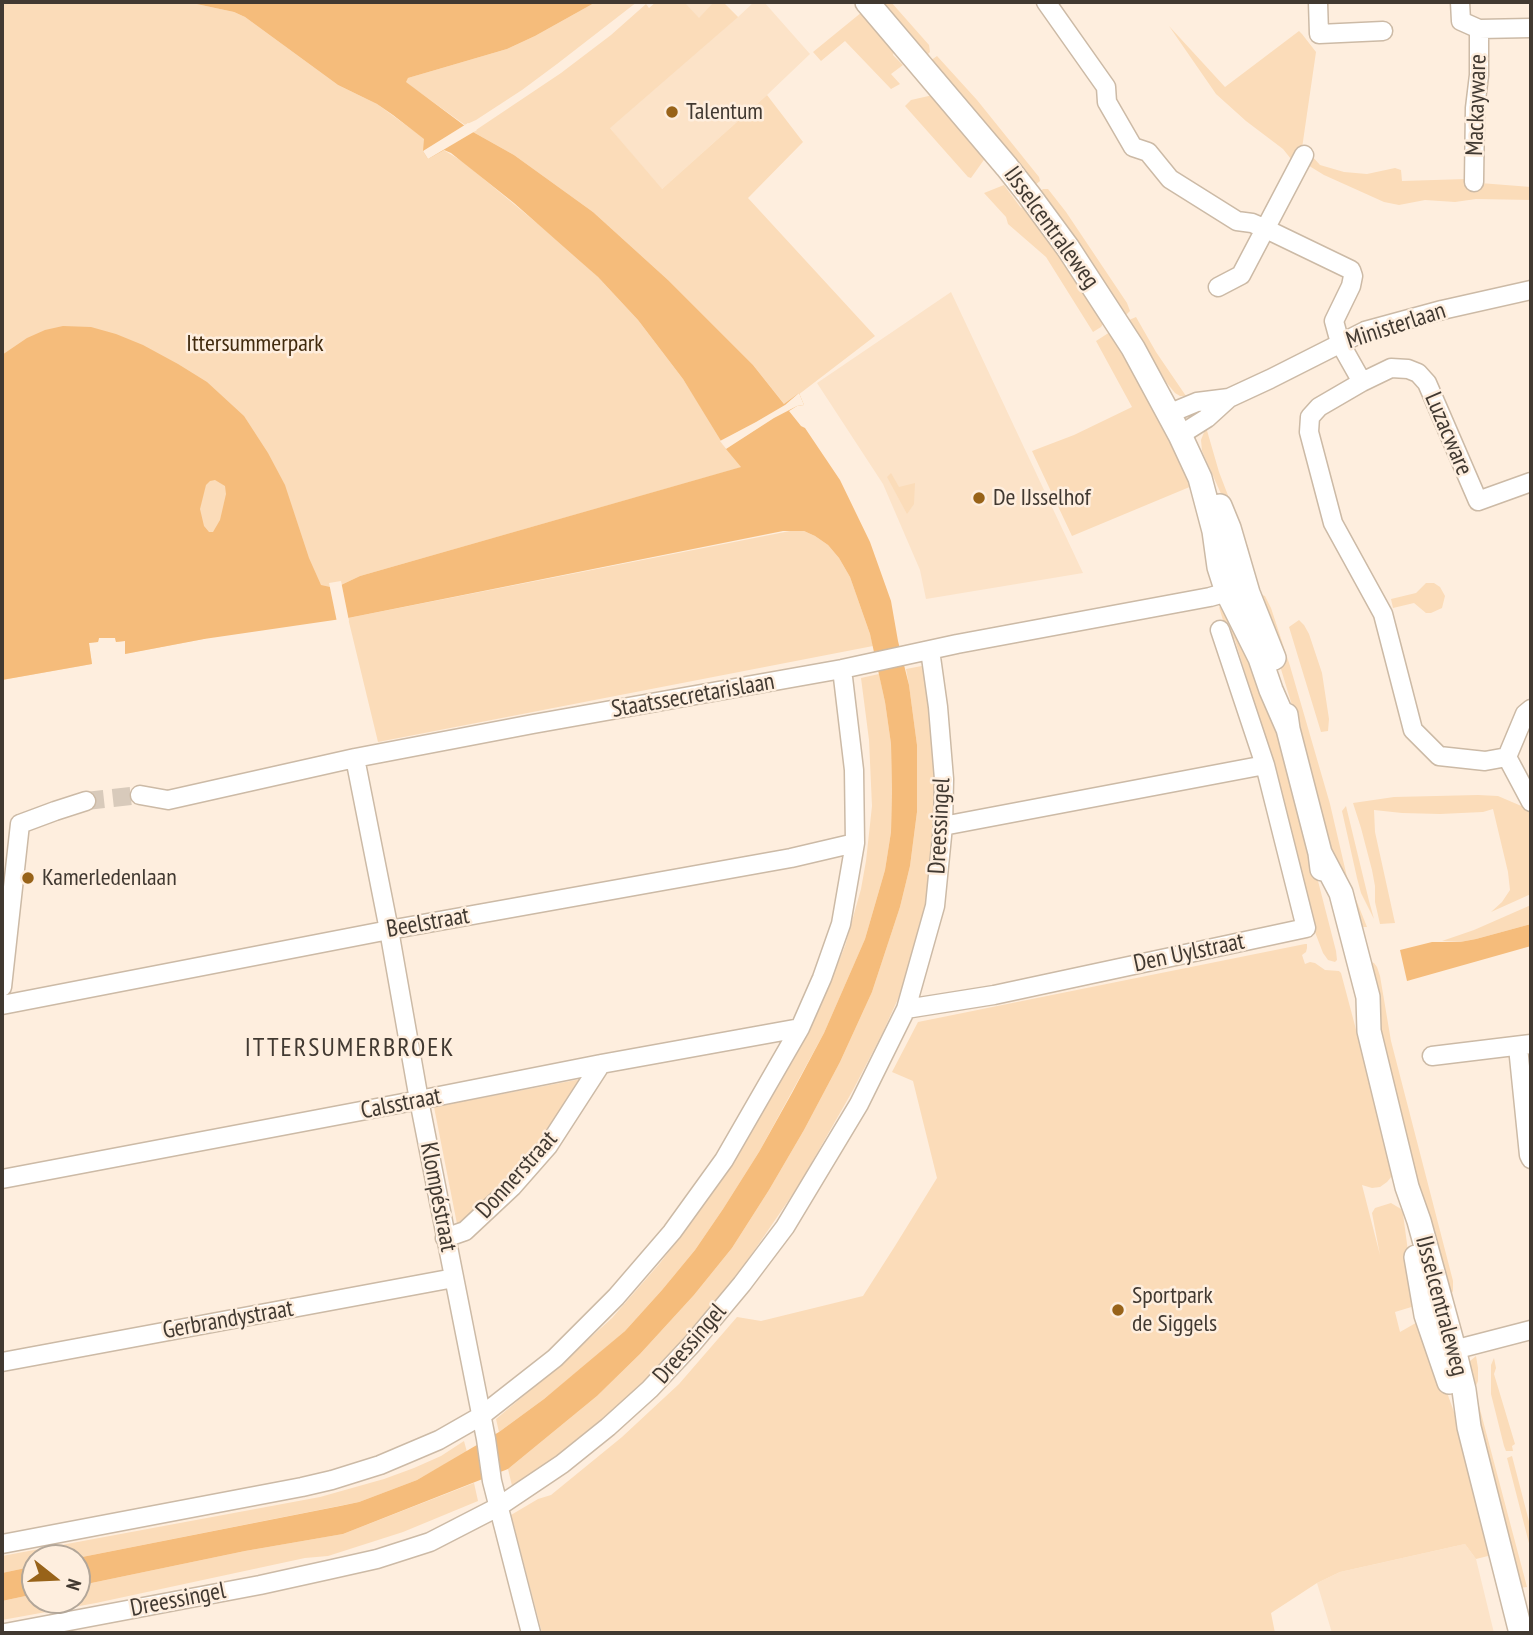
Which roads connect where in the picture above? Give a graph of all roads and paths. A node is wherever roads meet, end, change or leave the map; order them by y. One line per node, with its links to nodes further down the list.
1 (867, 2): 16 (street, IJsselcentraleweg)
2 (1046, 2): 10 (street)
3 (1318, 2): 7 (street)
4 (1460, 2): 6 (street, Mackayware)
5 (1531, 28): 6 (street, Mackayware)
6 (1479, 29): 9 (street, Mackayware)
7 (1383, 31)
8 (1304, 155): 10 (street)
9 (1474, 182)
10 (1266, 229): 11 (street); 13 (street)
11 (1218, 287)
12 (1531, 290): 13 (street, Ministerlaan)
13 (1340, 343): 14 (street); 15 (street, Ministerlaan)
14 (1362, 382): 18 (street, Luzacware); 24 (street)
15 (1229, 398): 16 (street, Ministerlaan); 17 (street, Ministerlaan)
16 (1168, 414): 17 (street, IJsselcentraleweg)
17 (1180, 435): 19 (street, IJsselcentraleweg)
18 (1531, 482)
19 (1236, 589): 21 (street, Staatssecretarislaan); 47 (street, IJsselcentraleweg)
20 (1220, 630): 26 (street, Den Uylstraat)
21 (928, 651): 22 (street, Staatssecretarislaan); 31 (street, Dreessingel)
22 (842, 670): 25 (street, Staatssecretarislaan); 32 (street)
23 (1531, 709): 24 (street)
24 (1507, 757): 29 (street)
25 (355, 758): 27 (street, Staatssecretarislaan); 33 (street, Klompéstraat)
26 (1265, 765): 31 (street); 36 (street, Den Uylstraat)
27 (140, 795)
28 (86, 801): 30 (street)
29 (1531, 802)
30 (11, 822): 34 (street)
31 (943, 826): 36 (street, Dreessingel)
32 (855, 843): 33 (street, Beelstraat); 37 (street)
33 (389, 930): 35 (street, Beelstraat); 41 (street, Klompéstraat)
34 (2, 987)
35 (2, 1006)
36 (906, 1009): 50 (street, Dreessingel)
37 (800, 1028): 40 (street, Calsstraat); 49 (street)
38 (1525, 1046): 39 (street); 42 (street)
39 (1432, 1056)
40 (601, 1064): 41 (street, Calsstraat); 44 (street, Donnerstraat)
41 (419, 1100): 43 (street, Calsstraat); 44 (street, Klompéstraat)
42 (1531, 1159)
43 (2, 1179)
44 (445, 1238): 45 (street, Klompéstraat)
45 (454, 1278): 48 (street, Gerbrandystraat); 49 (street, Klompéstraat)
46 (1531, 1329): 47 (street)
47 (1446, 1351): 52 (street, IJsselcentraleweg)
48 (2, 1362)
49 (481, 1416): 50 (street, Klompéstraat); 51 (street)
50 (498, 1507): 53 (street, Dreessingel); 54 (street, Klompéstraat)
51 (2, 1544)
52 (1521, 1632)
53 (5, 1633)
54 (531, 1633)

